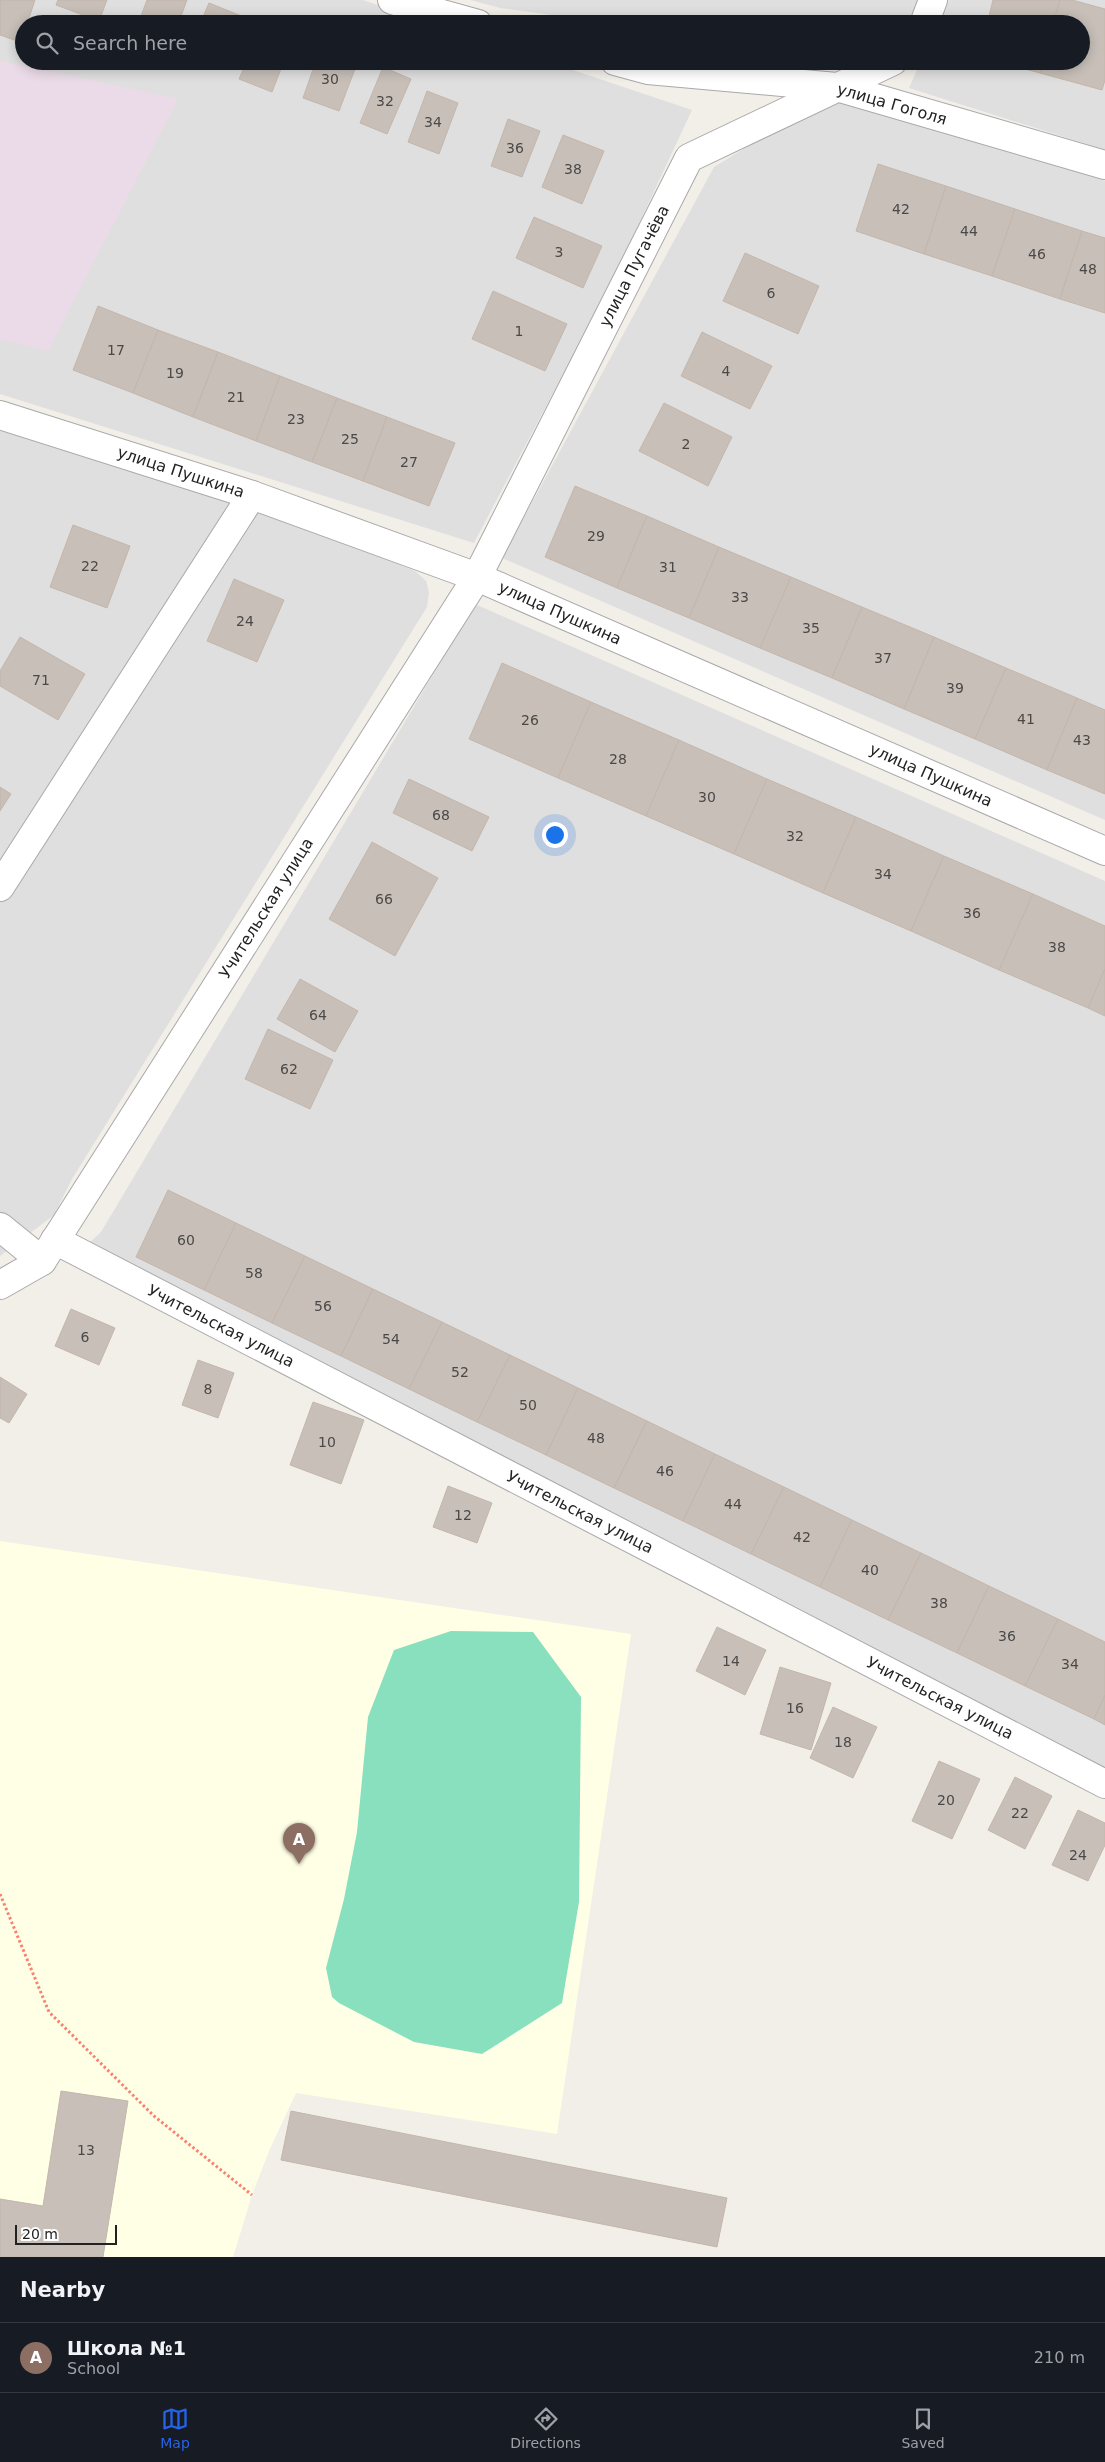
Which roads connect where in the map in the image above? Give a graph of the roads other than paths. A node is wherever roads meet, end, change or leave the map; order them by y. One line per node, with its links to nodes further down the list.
1 (392, 0): 3 (street)
2 (934, 0): 4 (street)
3 (446, 15)
4 (928, 15)
5 (648, 70): 7 (street, улица Гоголя)
6 (874, 70): 7 (street, улица Пугачёва)
7 (837, 87): 8 (street, улица Гоголя); 11 (street, улица Пугачёва)
8 (1105, 165)
9 (0, 415): 10 (street, улица Пушкина)
10 (252, 495): 11 (street, улица Пушкина); 13 (street)
11 (478, 577): 12 (street, улица Пушкина); 15 (street, Учительская улица)
12 (1105, 851)
13 (0, 887)
14 (0, 1227): 15 (street, Учительская улица)
15 (49, 1250): 16 (street, Учительская улица); 17 (street, Учительская улица)
16 (0, 1286)
17 (1105, 1784)

